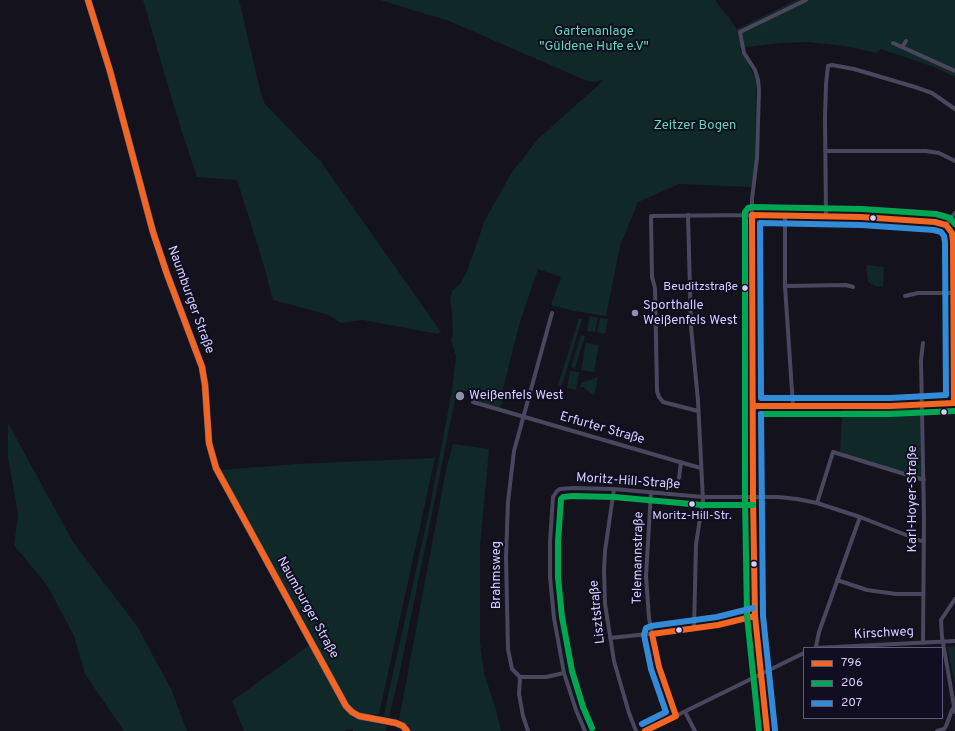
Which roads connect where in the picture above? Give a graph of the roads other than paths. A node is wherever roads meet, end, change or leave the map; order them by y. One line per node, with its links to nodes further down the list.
1 (88, 0): 59 (main road, Naumburger Straße)
2 (806, 0): 12 (street)
3 (906, 41): 5 (street)
4 (893, 43): 5 (street)
5 (902, 47): 6 (street)
6 (955, 71)
7 (955, 109): 8 (street)
8 (825, 151): 9 (street); 14 (street)
9 (955, 161)
10 (955, 213): 15 (street)
11 (688, 215): 12 (street); 27 (street); 27 (street)
12 (752, 215): 13 (street); 25 (street)
13 (785, 216): 14 (street); 16 (street)
14 (826, 217): 15 (street)
15 (946, 225): 18 (street)
16 (785, 286): 17 (street); 26 (street)
17 (853, 287)
18 (954, 293): 19 (street); 23 (street)
19 (905, 296)
20 (552, 314): 28 (street, Brahmsweg)
21 (923, 343): 24 (street, Karl-Hoyer-Straße)
22 (474, 402): 28 (street, Erfurter Straße)
23 (955, 403): 24 (street)
24 (922, 405): 26 (street); 32 (street, Karl-Hoyer-Straße)
25 (753, 406): 26 (street); 36 (street)
26 (793, 406)
27 (698, 411): 30 (street)
28 (524, 416): 29 (street, Erfurter Straße); 55 (street, Brahmsweg)
29 (680, 462): 30 (street, Erfurter Straße); 31 (street)
30 (701, 468): 35 (street)
31 (679, 478)
32 (924, 480): 37 (street); 39 (street, Karl-Hoyer-Straße)
33 (614, 489): 34 (street, Moritz-Hill-Straße); 46 (street, Lisztstraße); 53 (street, Moritz-Hill-Straße)
34 (651, 492): 35 (street, Moritz-Hill-Straße); 45 (street, Telemannstraße)
35 (703, 497): 36 (street, Moritz-Hill-Straße); 44 (street)
36 (753, 497): 37 (street, Moritz-Hill-Straße); 43 (street)
37 (817, 503): 38 (street, Moritz-Hill-Straße)
38 (860, 517): 39 (street, Moritz-Hill-Straße); 40 (street)
39 (924, 542): 41 (street, Karl-Hoyer-Straße)
40 (838, 580): 41 (street); 50 (street)
41 (923, 594): 49 (street, Karl-Hoyer-Straße)
42 (955, 599): 48 (street)
43 (755, 616): 44 (street); 54 (street)
44 (694, 629): 45 (street)
45 (652, 634): 46 (street); 58 (street, Telemannstraße)
46 (610, 638): 62 (street, Lisztstraße)
47 (955, 641): 48 (street, Kirschweg)
48 (943, 642): 49 (street, Kirschweg); 56 (street)
49 (923, 643): 51 (street, Kirschweg)
50 (816, 647)
51 (837, 647)
52 (803, 653): 54 (street)
53 (564, 673): 55 (street); 61 (street, Moritz-Hill-Straße)
54 (761, 675): 57 (street); 65 (street)
55 (520, 677): 60 (street)
56 (954, 710): 66 (street)
57 (685, 712): 58 (street); 64 (street)
58 (676, 716): 63 (street)
59 (408, 731)
60 (528, 731)
61 (585, 731)
62 (636, 731)
63 (645, 731)
64 (695, 731)
65 (767, 731)
66 (937, 731)

